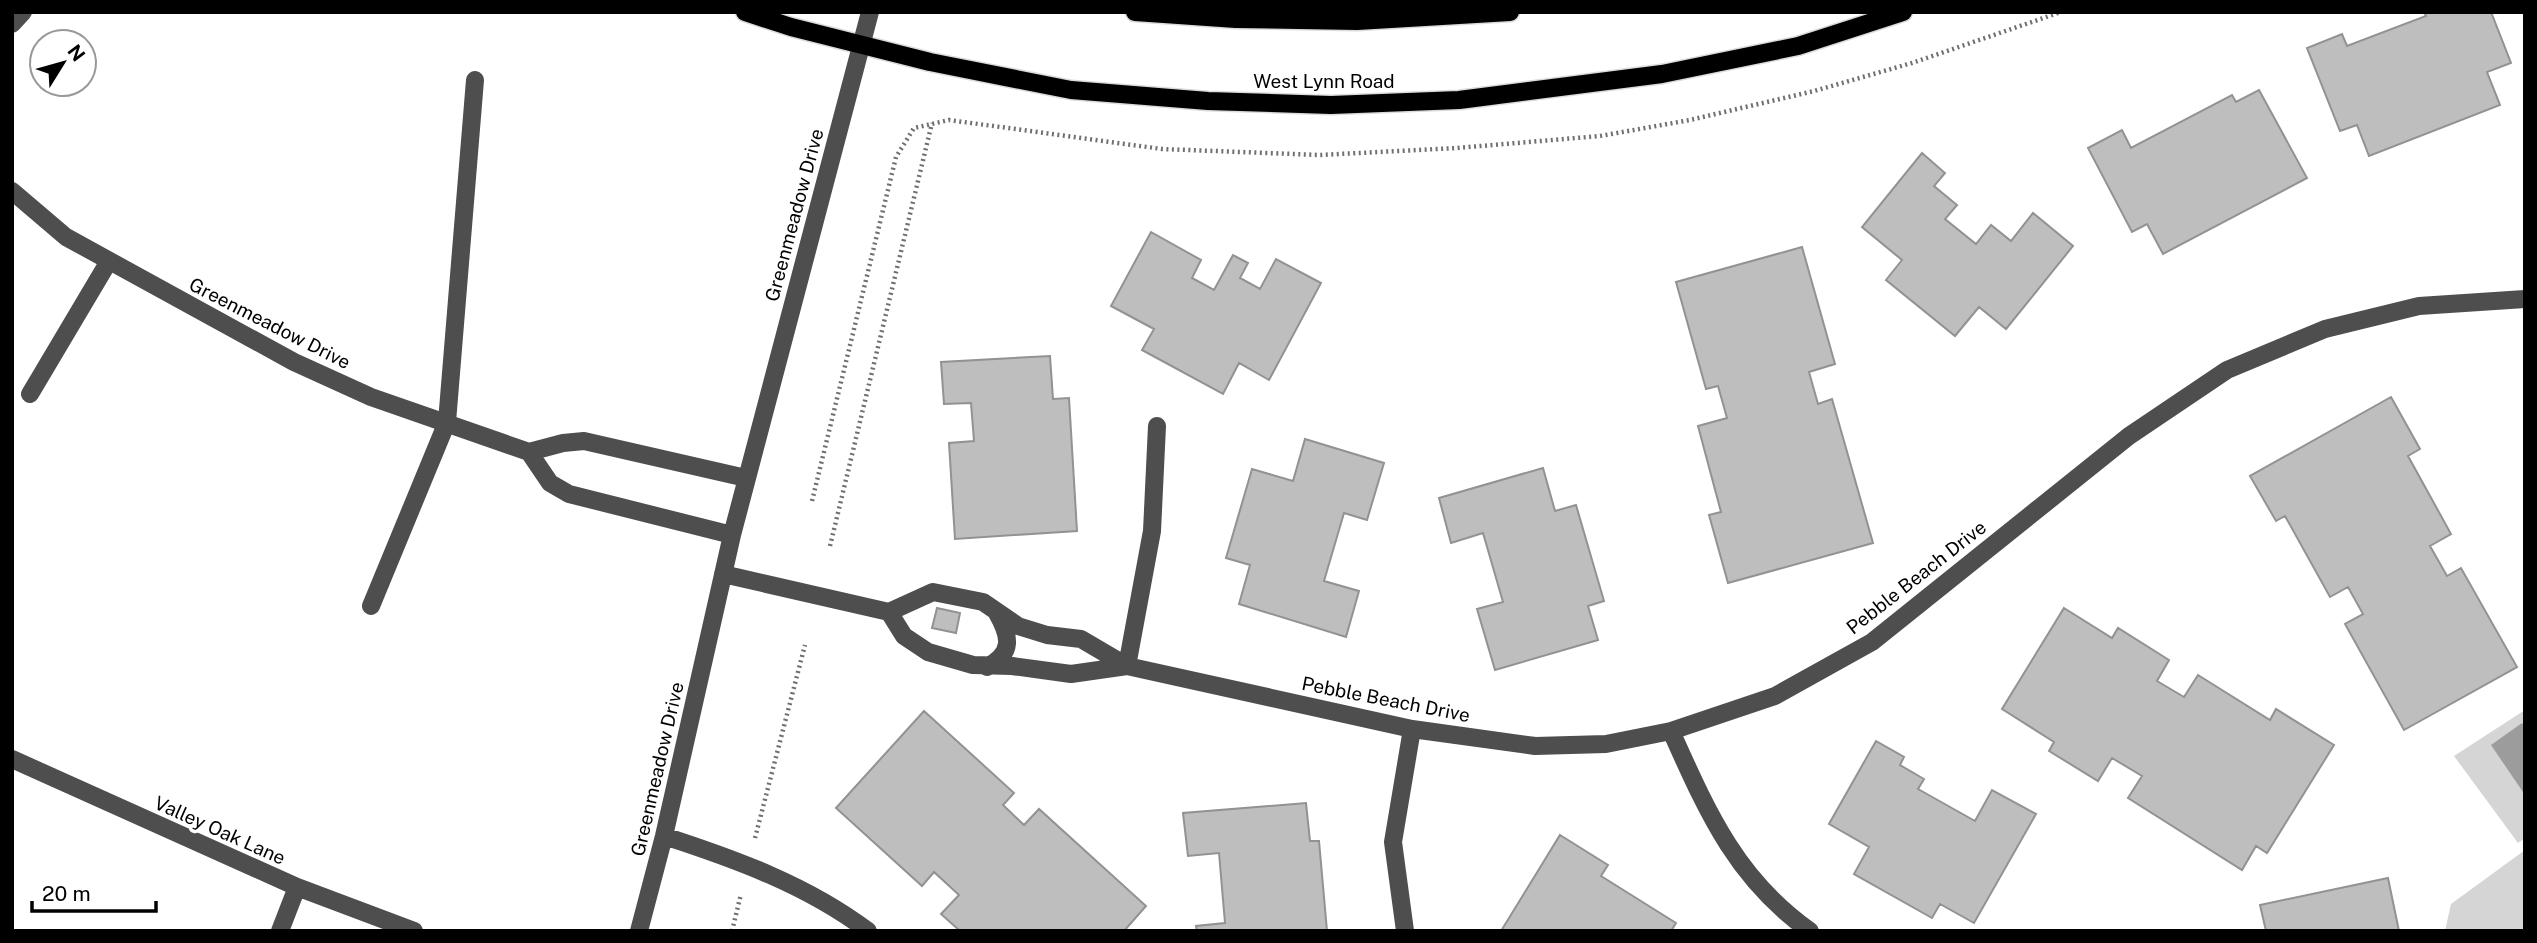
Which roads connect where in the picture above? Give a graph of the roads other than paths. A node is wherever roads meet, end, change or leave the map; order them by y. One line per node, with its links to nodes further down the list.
1 (23, 12): 7 (street)
2 (745, 12): 8 (main road, West Lynn Road)
3 (870, 12): 8 (street, Greenmeadow Drive)
4 (1135, 12): 5 (main road)
5 (1510, 12)
6 (1903, 12): 8 (main road, West Lynn Road)
7 (12, 24)
8 (862, 46): 17 (street, Greenmeadow Drive)
9 (475, 80): 14 (street)
10 (12, 191): 11 (street, Greenmeadow Drive)
11 (109, 261): 13 (street); 14 (street, Greenmeadow Drive)
12 (2525, 299): 26 (street, Pebble Beach Drive)
13 (30, 394)
14 (447, 422): 16 (street, Greenmeadow Drive); 20 (street)
15 (1157, 426): 23 (street)
16 (529, 452): 17 (street); 18 (street)
17 (746, 478): 18 (street, Greenmeadow Drive)
18 (732, 535): 19 (street, Greenmeadow Drive)
19 (723, 574): 22 (street); 28 (street, Greenmeadow Drive)
20 (371, 606)
21 (995, 609): 22 (street, Pebble Beach Drive); 23 (street, Pebble Beach Drive); 24 (street)
22 (889, 612): 24 (street, Pebble Beach Drive)
23 (1126, 666): 24 (street, Pebble Beach Drive); 25 (street, Pebble Beach Drive)
24 (987, 667)
25 (1412, 729): 26 (street, Pebble Beach Drive); 34 (street)
26 (1671, 731): 35 (street)
27 (12, 759): 29 (street, Valley Oak Lane)
28 (664, 836): 32 (street, Greenmeadow Drive); 33 (street)
29 (297, 887): 30 (street); 31 (street, Valley Oak Lane)
30 (280, 931)
31 (414, 931)
32 (639, 931)
33 (867, 931)
34 (1405, 931)
35 (1810, 931)

